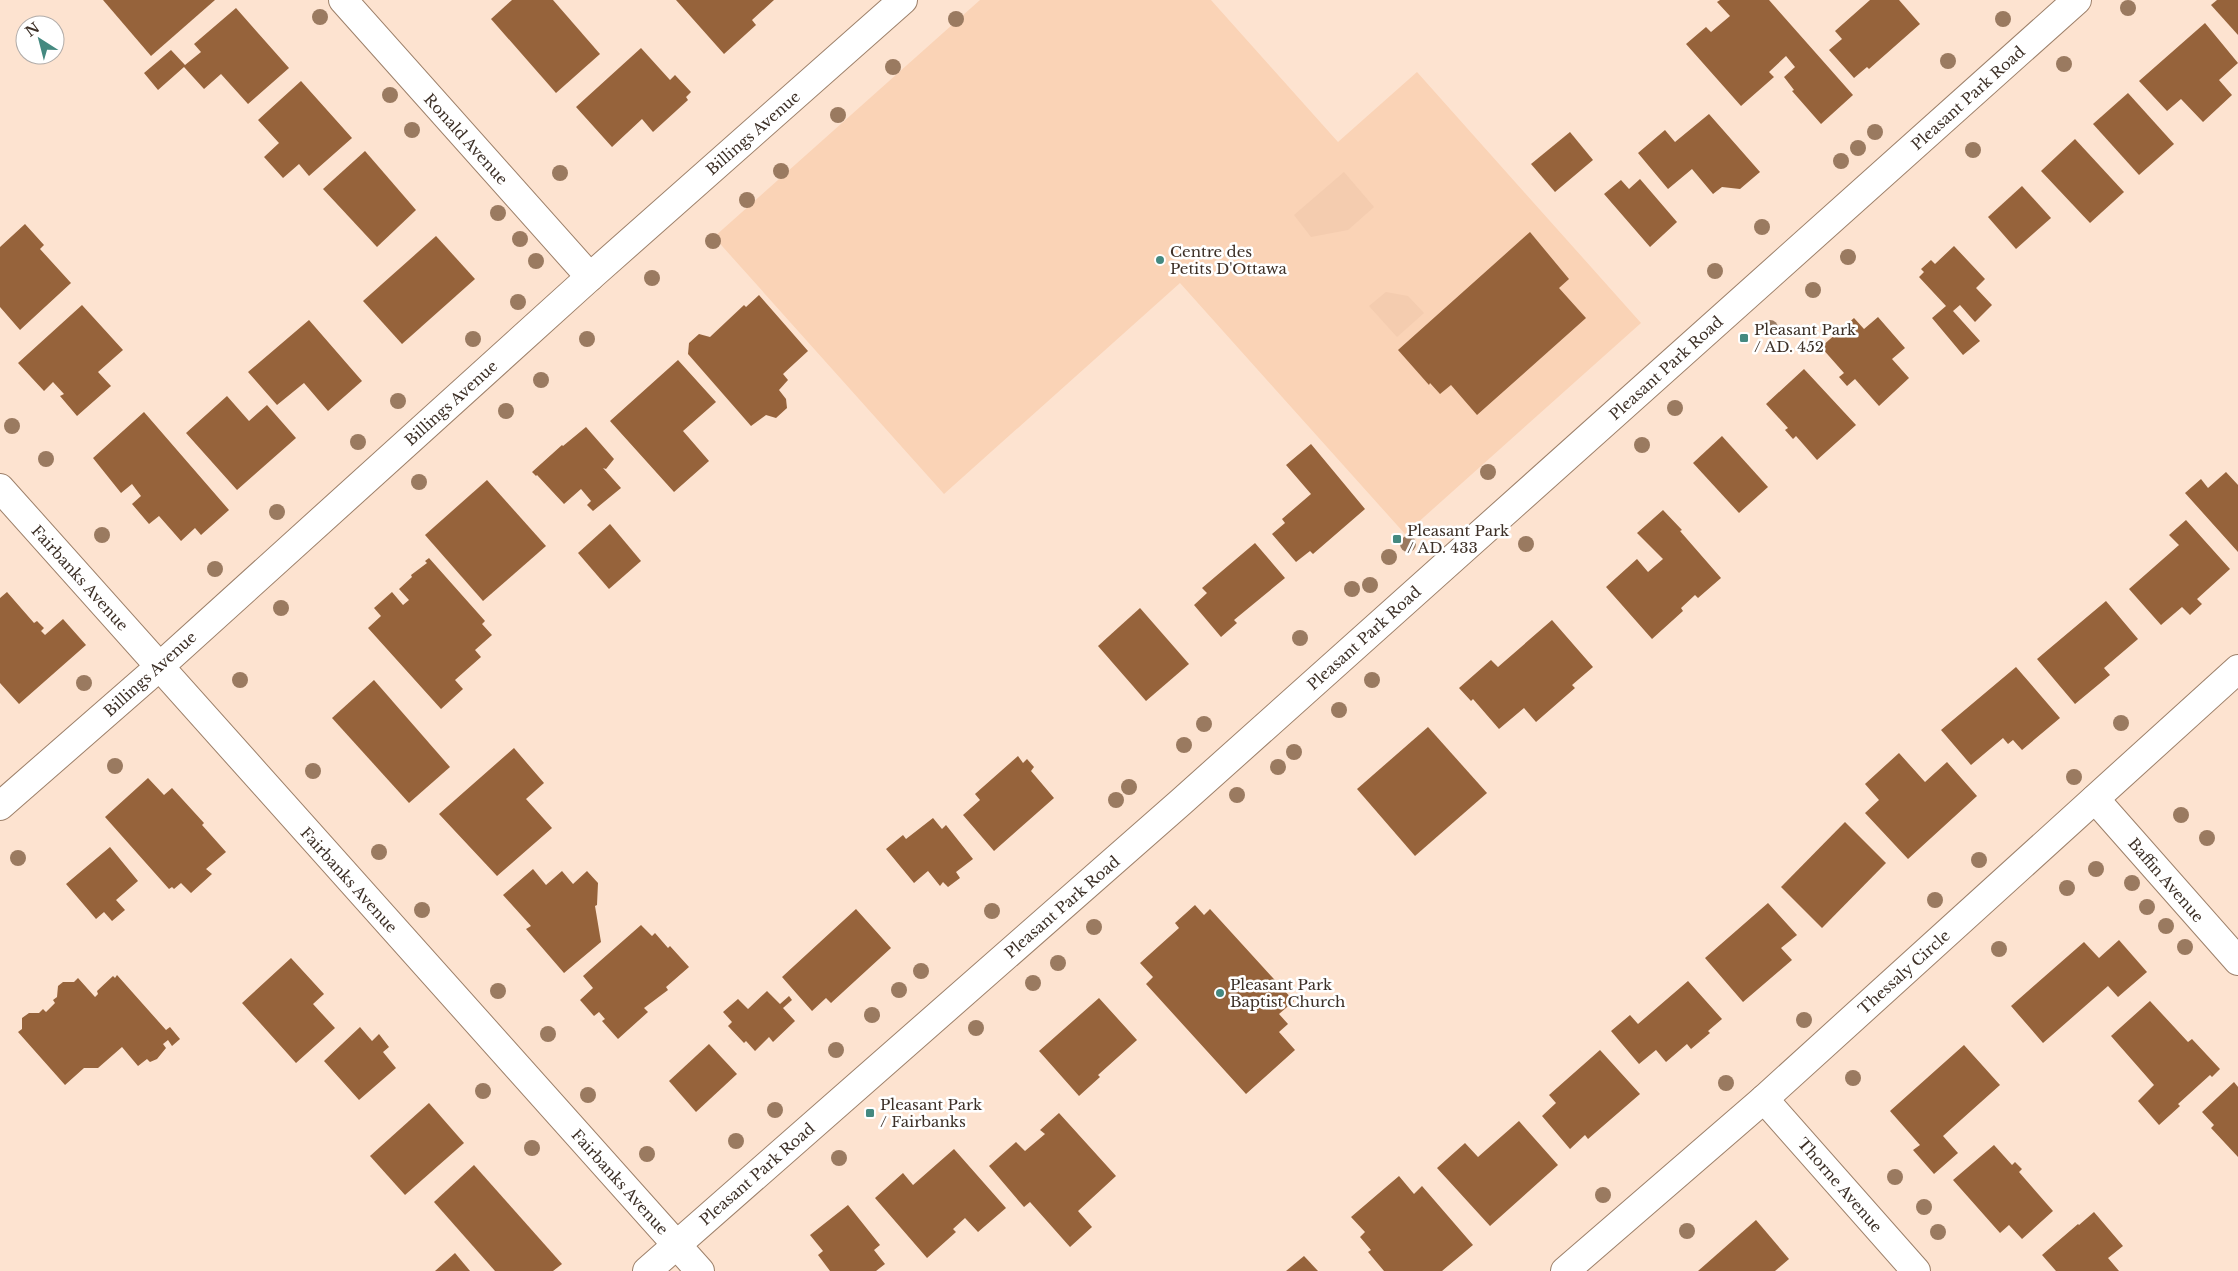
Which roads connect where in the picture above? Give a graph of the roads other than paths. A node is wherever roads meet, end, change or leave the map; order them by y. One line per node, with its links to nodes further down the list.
1 (343, 0): 4 (street, Ronald Avenue)
2 (903, 0): 4 (street, Billings Avenue)
3 (2077, 0): 12 (street, Pleasant Park Road)
4 (590, 277): 6 (street, Billings Avenue)
5 (0, 488): 6 (street, Fairbanks Avenue)
6 (158, 668): 9 (street, Billings Avenue); 12 (street, Fairbanks Avenue)
7 (2238, 669): 8 (street, Thessaly Circle)
8 (2095, 799): 10 (street, Baffin Avenue); 11 (street, Thessaly Circle)
9 (0, 806)
10 (2238, 961)
11 (1764, 1098): 15 (street, Thessaly Circle); 16 (street, Thorne Avenue)
12 (677, 1245): 13 (street, Pleasant Park Road); 14 (street, Fairbanks Avenue)
13 (647, 1271)
14 (700, 1271)
15 (1565, 1271)
16 (1916, 1271)

